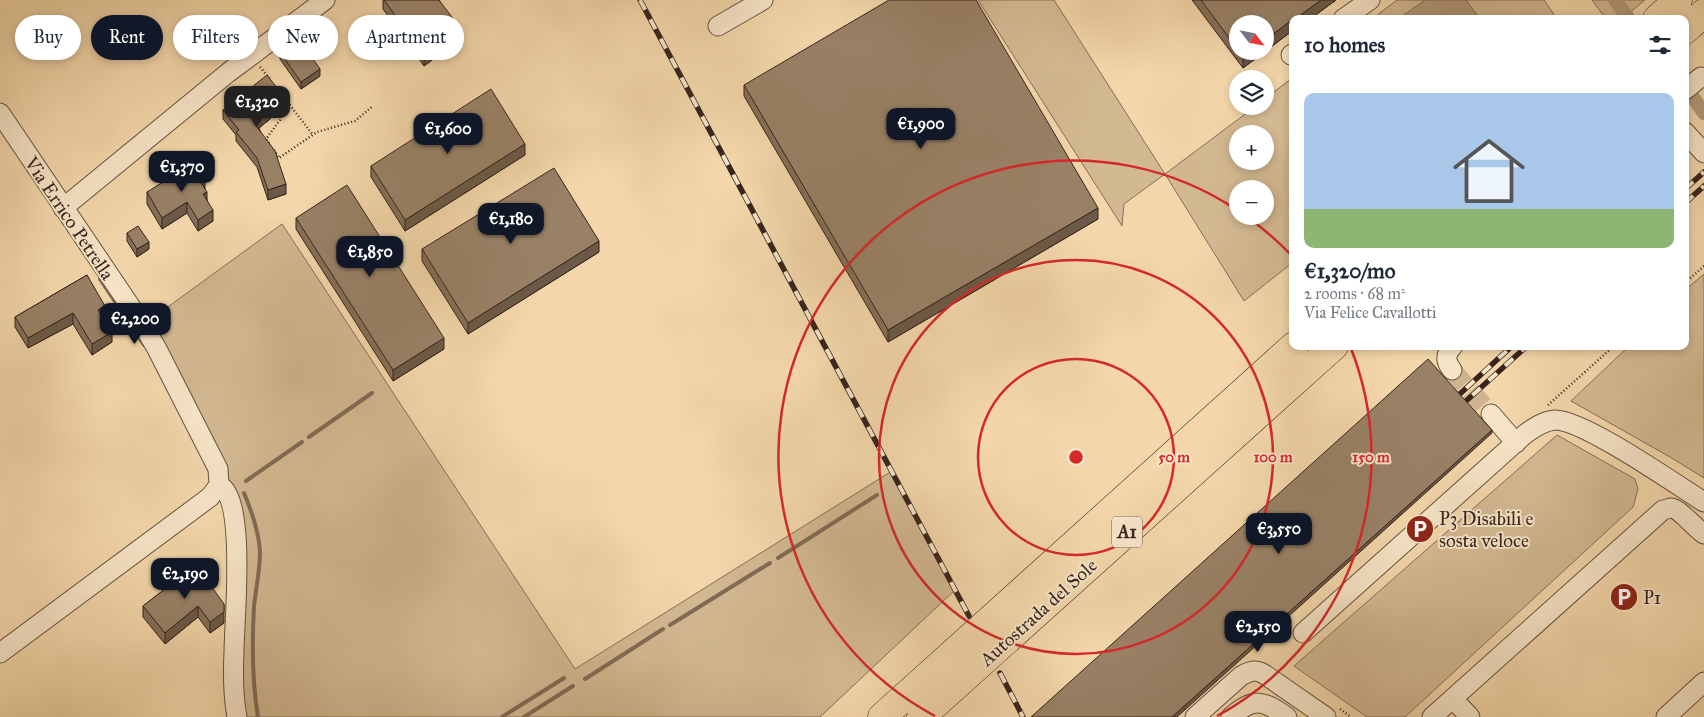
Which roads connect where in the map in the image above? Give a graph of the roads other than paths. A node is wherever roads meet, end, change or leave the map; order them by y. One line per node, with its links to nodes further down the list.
1 (325, 0): 15 (street)
2 (763, 0): 8 (street)
3 (1370, 0): 6 (street)
4 (1678, 0): 7 (highway)
5 (1704, 13): 9 (highway)
6 (1349, 15)
7 (1662, 15)
8 (718, 26)
9 (1689, 26)
10 (1701, 77): 11 (street)
11 (1689, 87)
12 (0, 113): 15 (street, Via Errico Petrella)
13 (1689, 136): 14 (street)
14 (1704, 153)
15 (63, 208): 22 (street, Via Errico Petrella)
16 (1290, 350): 30 (highway, Autostrada del Sole / A1)
17 (1330, 350): 31 (highway, Autostrada del Sole / A1)
18 (1450, 350): 19 (street)
19 (1452, 370)
20 (1491, 414): 21 (street)
21 (1516, 442): 23 (street); 25 (street)
22 (219, 484): 26 (street); 29 (street, Via Errico Petrella)
23 (1704, 502)
24 (1704, 534): 28 (street)
25 (1303, 633)
26 (0, 653)
27 (1704, 682): 38 (street)
28 (1453, 699): 36 (street); 37 (street)
29 (237, 717)
30 (882, 717)
31 (921, 717)
32 (1195, 717): 35 (street)
33 (1231, 717): 34 (street)
34 (1288, 717)
35 (1326, 717)
36 (1432, 717)
37 (1470, 717)
38 (1666, 717)

